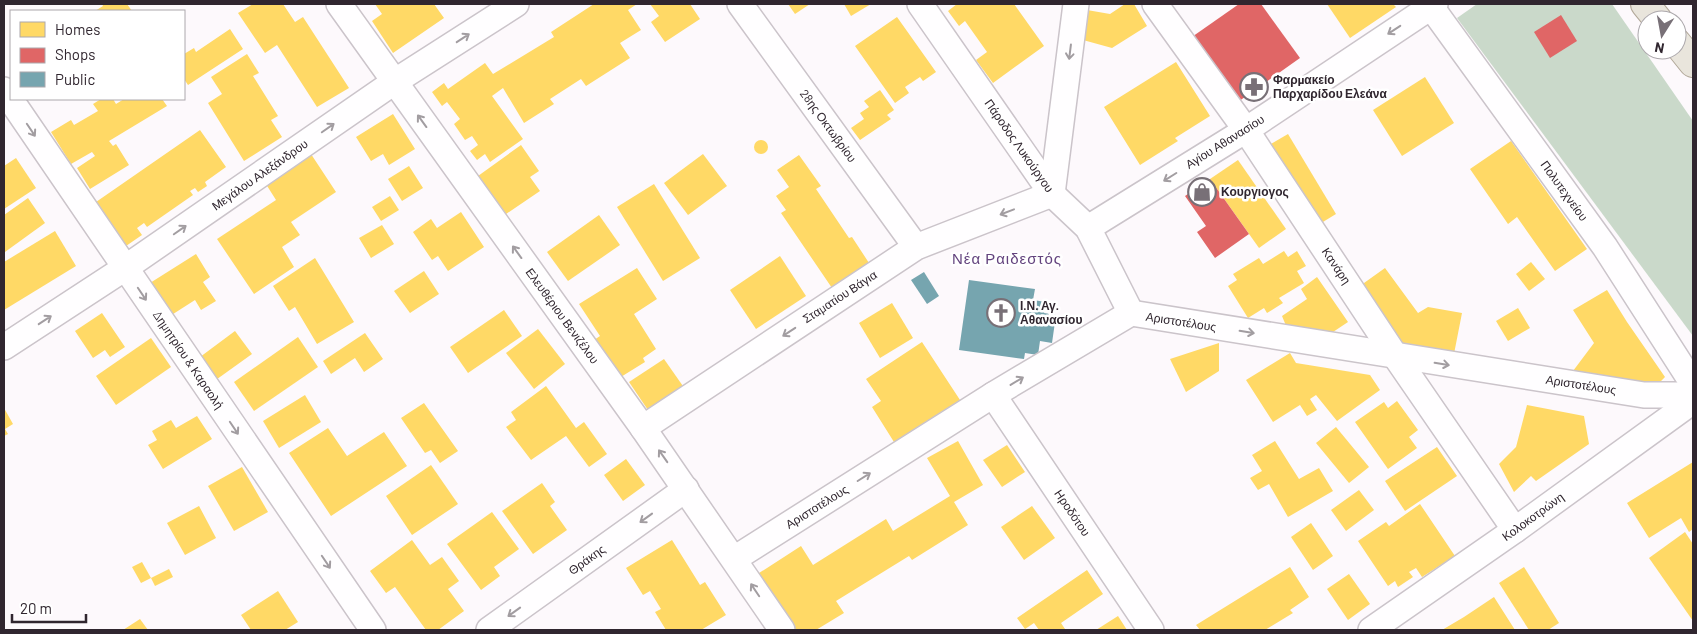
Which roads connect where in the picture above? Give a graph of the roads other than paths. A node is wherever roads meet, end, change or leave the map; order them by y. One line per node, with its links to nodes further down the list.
1 (339, 4): 8 (street, Ελευθέριου Βενιζέλου)
2 (516, 4): 8 (street, Μεγάλου Αλεξάνδρου, one-way to 2)
3 (740, 4): 13 (street, 28ης Οκτωβρίου)
4 (920, 4): 11 (street, Πάροδος Λυκούργου)
5 (1076, 4): 11 (street, one-way to 11)
6 (1155, 4): 10 (street, Κανάρη)
7 (1431, 5): 10 (street, Αγίου Αθανασίου, one-way to 10); 18 (street, Πολυτεχνείου)
8 (394, 82): 14 (street, Μεγάλου Αλεξάνδρου, one-way to 8); 22 (street, Ελευθέριου Βενιζέλου, one-way to 8)
9 (11, 100): 14 (street, Δημητρίου & Καραολή, one-way to 14)
10 (1246, 130): 12 (street, Αγίου Αθανασίου, one-way to 12); 17 (street, Κανάρη)
11 (1052, 194): 12 (street, Πάροδος Λυκούργου); 13 (street, Σταματίου Βάγια, one-way to 13)
12 (1088, 228): 15 (street, Πάροδος Λυκούργου)
13 (916, 247): 22 (street, Σταματίου Βάγια, one-way to 22)
14 (124, 268): 16 (street, Μεγάλου Αλεξάνδρου, one-way to 14); 26 (street, Δημητρίου & Καραολή, one-way to 26)
15 (1131, 313): 17 (street, Αριστοτέλους, one-way to 17); 19 (street, Αριστοτέλους, one-way to 15)
16 (4, 347)
17 (1396, 357): 20 (street, Αριστοτέλους, one-way to 20); 24 (street, Κανάρη)
18 (1693, 384)
19 (993, 395): 25 (street, Αριστοτέλους, one-way to 19); 29 (street, Ηροδότου)
20 (1693, 395)
21 (1693, 401): 24 (street, Κολοκοτρώνη)
22 (643, 428): 23 (street, Ελευθέριου Βενιζέλου, one-way to 22)
23 (686, 489): 25 (street, Ελευθέριου Βενιζέλου); 27 (street, Θράκης, one-way to 27)
24 (1515, 530): 30 (street, Κολοκοτρώνη)
25 (734, 559): 28 (street, Ελευθέριου Βενιζέλου, one-way to 25)
26 (373, 630)
27 (489, 630)
28 (782, 630)
29 (1151, 630)
30 (1371, 630)

